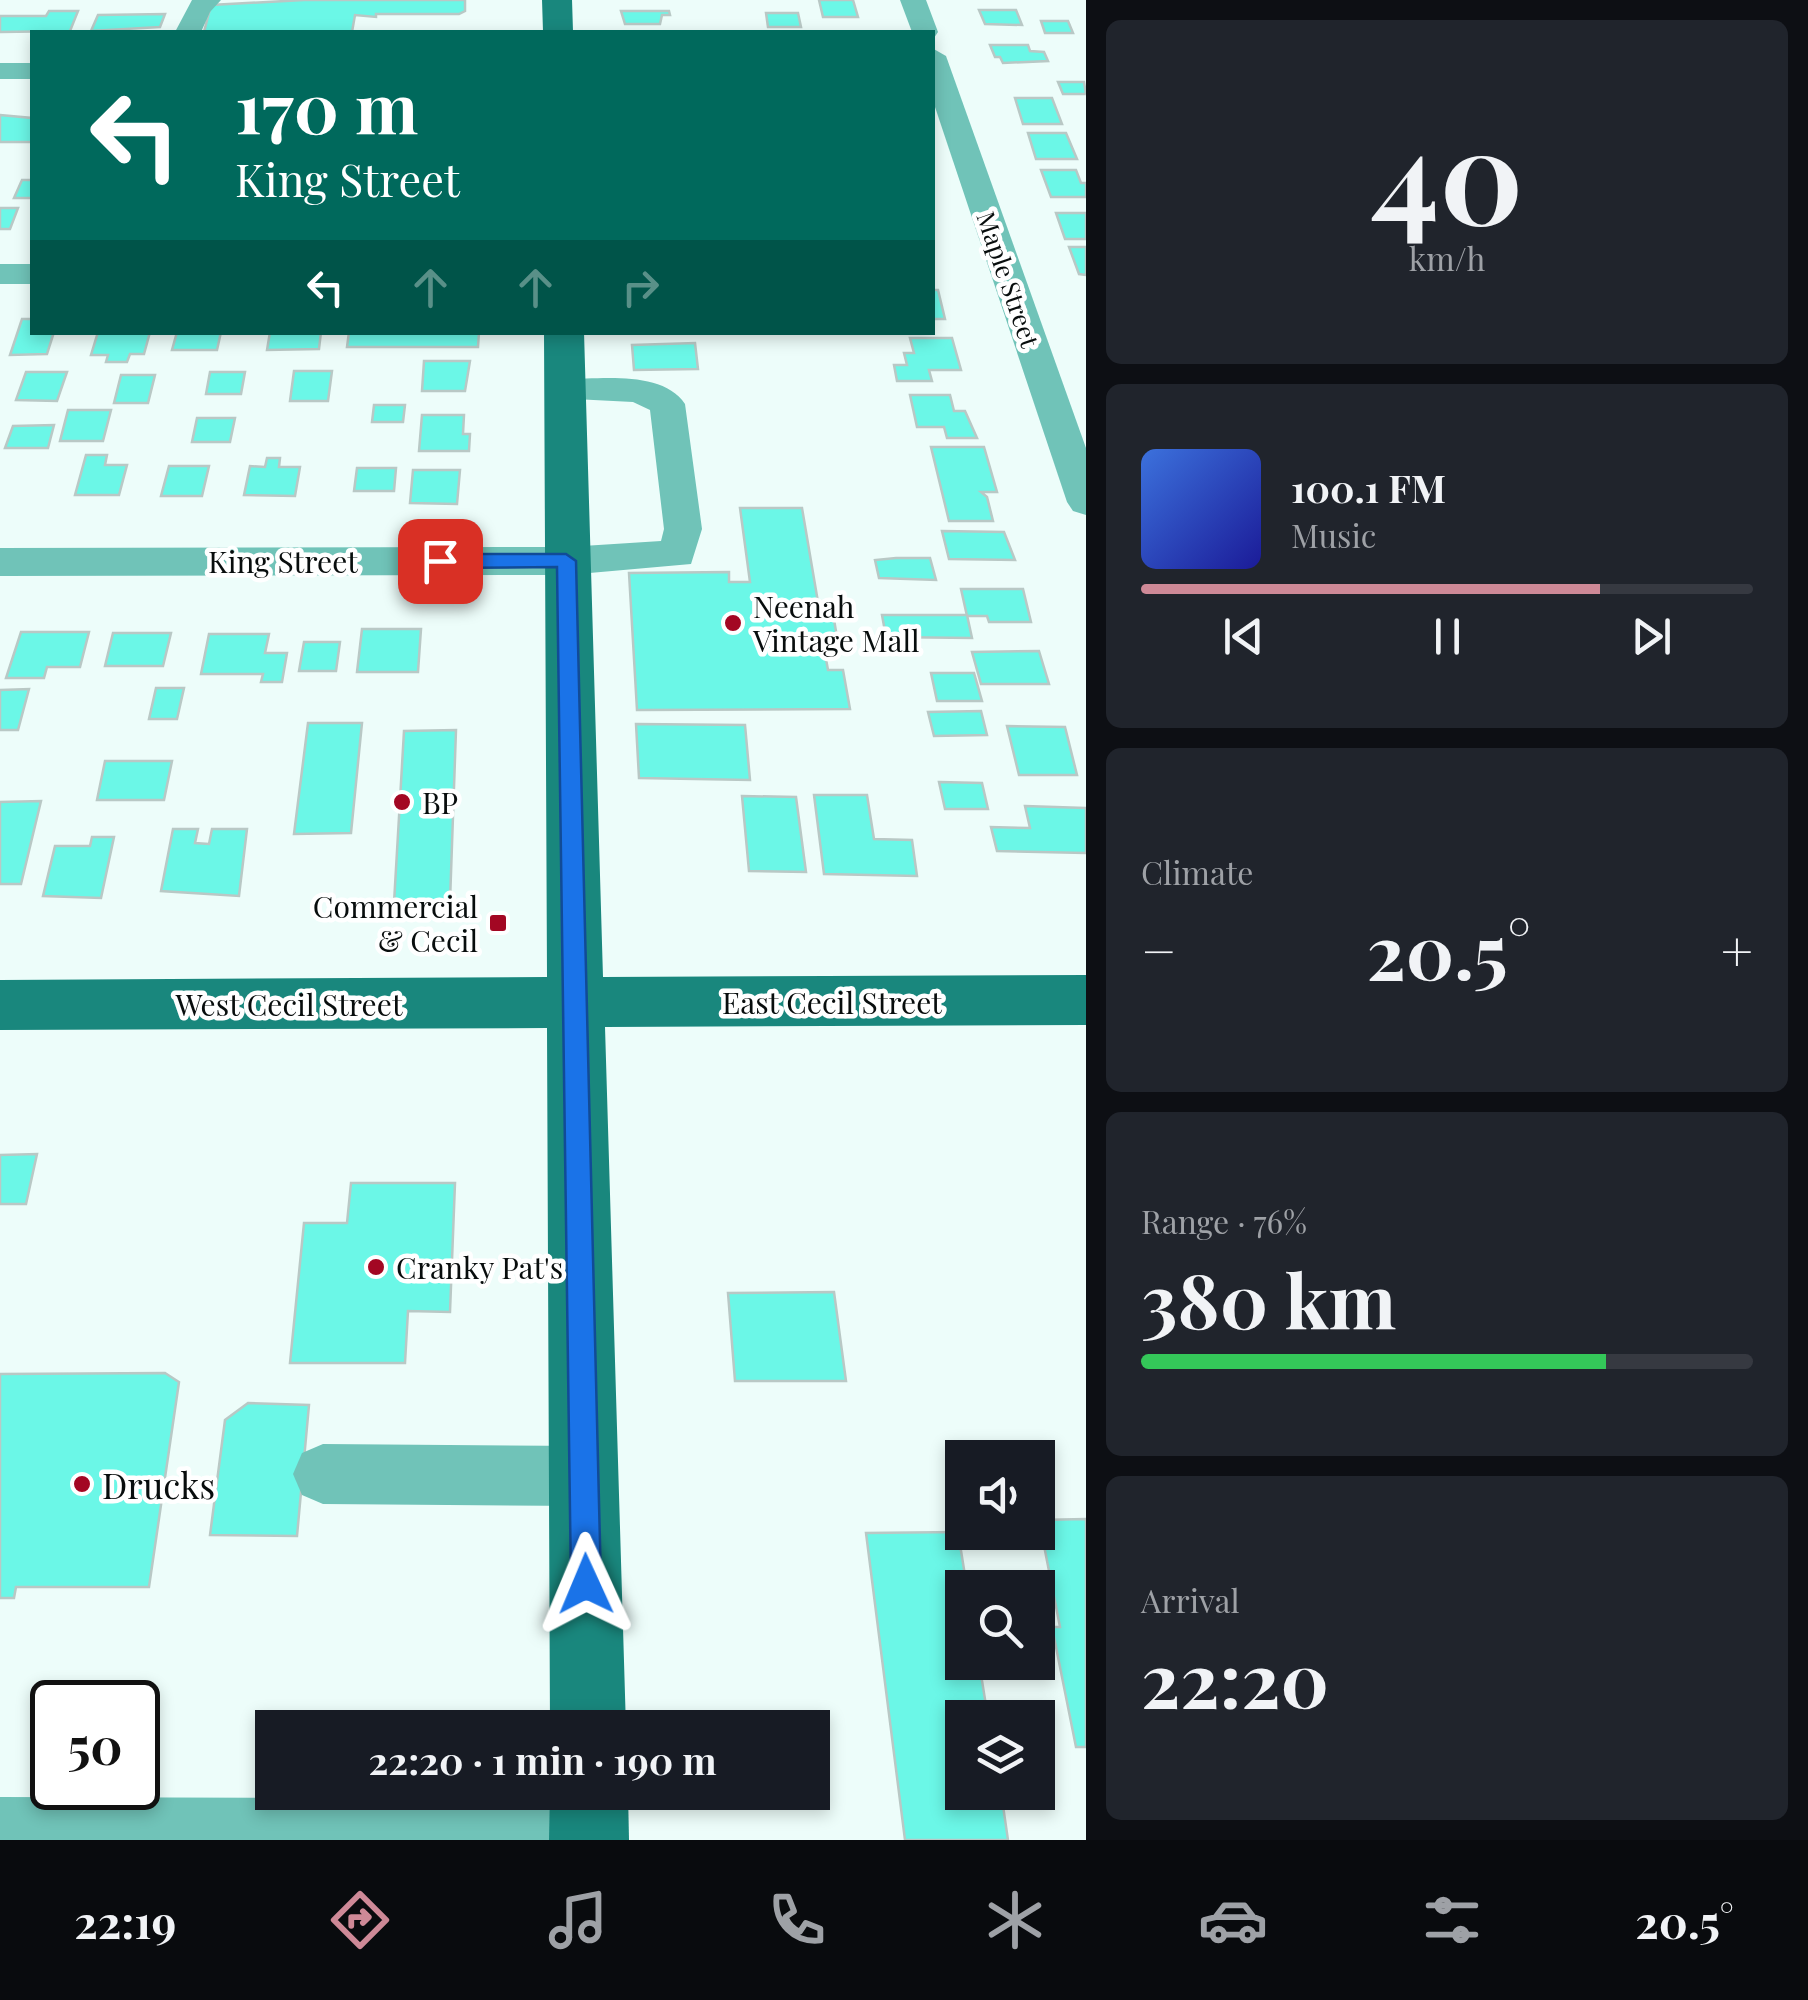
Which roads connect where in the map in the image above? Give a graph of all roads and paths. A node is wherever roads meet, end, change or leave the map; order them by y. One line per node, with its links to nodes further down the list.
1 (208, 0): 4 (street)
2 (557, 0): 5 (main road)
3 (914, 0): 6 (street)
4 (189, 30)
5 (558, 30)
6 (923, 30)
7 (935, 65): 14 (street, Maple Street)
8 (30, 70): 9 (street)
9 (0, 71)
10 (0, 274): 11 (street)
11 (30, 274)
12 (564, 335): 13 (main road)
13 (566, 390): 15 (main road); 15 (street, King Street)
14 (1086, 502)
15 (566, 561): 16 (street, King Street); 18 (main road)
16 (0, 562)
17 (1086, 1000): 18 (main road, East Cecil Street)
18 (578, 1002): 19 (main road, West Cecil Street); 21 (main road)
19 (0, 1005)
20 (323, 1474): 21 (street)
21 (585, 1476): 22 (main road)
22 (588, 1710)
23 (589, 1822): 24 (street)
24 (0, 1831)

